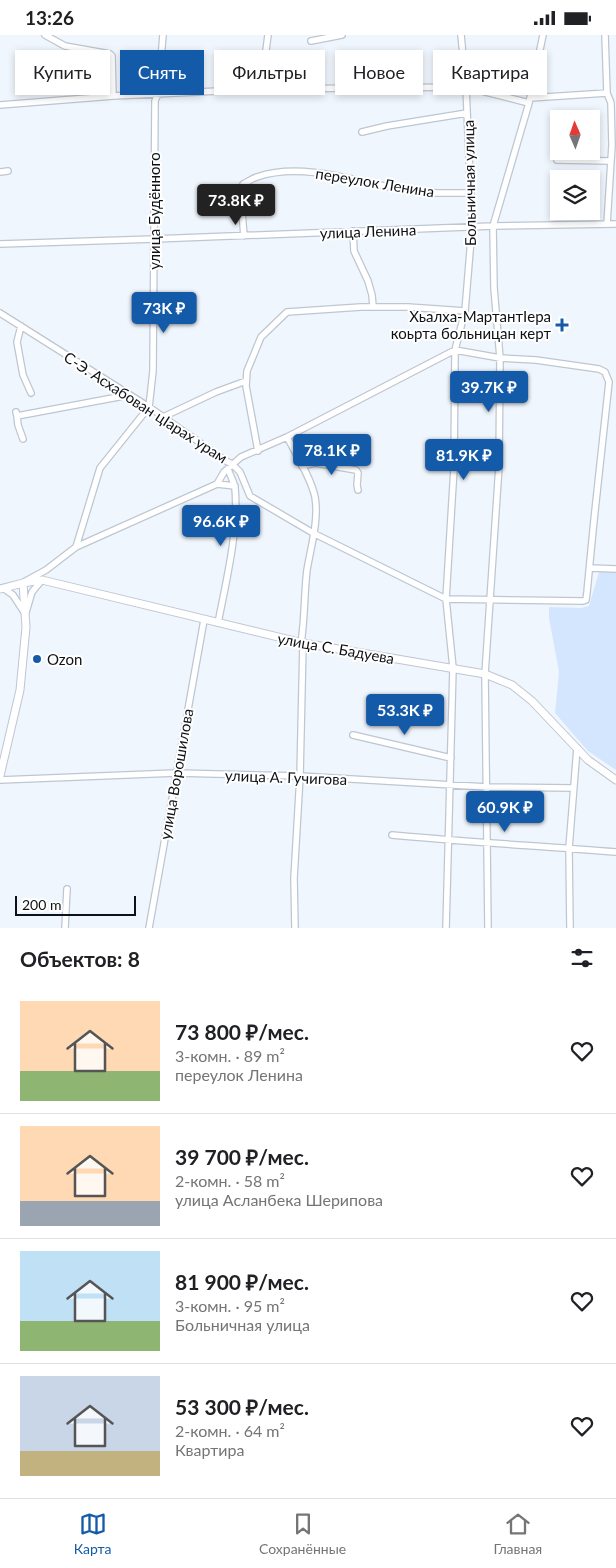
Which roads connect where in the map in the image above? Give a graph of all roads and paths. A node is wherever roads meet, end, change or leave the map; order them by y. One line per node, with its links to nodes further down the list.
1 (46, 35): 19 (street)
2 (163, 35): 9 (street, улица Будённого)
3 (268, 35): 10 (street)
4 (342, 35): 8 (street)
5 (462, 35): 11 (street, Больничная улица)
6 (543, 35): 20 (street)
7 (605, 35): 14 (street)
8 (311, 41)
9 (162, 50)
10 (266, 50)
11 (463, 50)
12 (433, 87): 13 (street)
13 (325, 88)
14 (607, 93): 20 (street); 25 (street)
15 (136, 95): 19 (street)
16 (157, 95): 35 (street, улица Будённого)
17 (466, 95): 22 (street, Больничная улица)
18 (505, 95): 20 (street)
19 (113, 96): 21 (street)
20 (529, 100): 31 (street)
21 (0, 105)
22 (467, 113): 23 (street); 28 (street, Больничная улица)
23 (362, 133)
24 (557, 160): 25 (street)
25 (611, 161): 29 (street)
26 (8, 171): 27 (street)
27 (0, 172)
28 (471, 193): 32 (street, Больничная улица); 34 (street, переулок Ленина)
29 (607, 224): 30 (street, улица Ленина); 31 (street, улица Ленина)
30 (616, 224)
31 (493, 226): 32 (street, улица Ленина); 42 (street)
32 (472, 227): 33 (street, улица Ленина); 38 (street, Больничная улица)
33 (353, 231): 34 (street, улица Ленина); 37 (street)
34 (244, 236): 35 (street, улица Ленина)
35 (154, 239): 36 (street, улица Ленина); 46 (street, улица Будённого)
36 (0, 243)
37 (373, 307): 38 (street); 43 (street)
38 (465, 311): 41 (street, Больничная улица)
39 (0, 313): 40 (street, С-Э. Асхабован цIарах урам)
40 (21, 326): 44 (street); 45 (street, С-Э. Асхабован цIарах урам)
41 (455, 350): 42 (street); 48 (street); 64 (street, Больничная улица)
42 (500, 358): 59 (street); 65 (street)
43 (246, 381): 47 (street); 50 (street)
44 (31, 393)
45 (129, 395): 46 (street, С-Э. Асхабован цIарах урам); 49 (street)
46 (149, 407): 47 (street, С-Э. Асхабован цIарах урам); 58 (street)
47 (163, 417): 51 (street, С-Э. Асхабован цIарах урам)
48 (287, 437): 50 (street); 52 (street)
49 (23, 439)
50 (258, 451): 51 (street)
51 (232, 464): 53 (street); 57 (street, С-Э. Асхабован цIарах урам)
52 (302, 466): 56 (street); 57 (street)
53 (228, 469): 54 (street); 55 (street)
54 (218, 484): 55 (street); 58 (street)
55 (234, 486): 68 (street)
56 (358, 490)
57 (314, 533): 64 (street, С-Э. Асхабован цIарах урам); 69 (street)
58 (76, 547): 62 (street)
59 (590, 568): 60 (street); 65 (street, С-Э. Асхабован цIарах урам)
60 (616, 569)
61 (42, 580): 62 (main road, улица С. Бадуева); 66 (street); 67 (main road, улица С. Бадуева)
62 (23, 583): 63 (main road, улица С. Бадуева); 66 (main road)
63 (1, 589): 66 (street)
64 (446, 599): 65 (street, С-Э. Асхабован цIарах урам); 70 (street, Больничная улица)
65 (490, 600): 71 (street)
66 (25, 614): 76 (main road)
67 (204, 620): 68 (main road, улица С. Бадуева); 75 (street, улица Ворошилова)
68 (218, 623): 69 (main road, улица С. Бадуева)
69 (302, 643): 70 (main road, улица С. Бадуева); 77 (street)
70 (454, 668): 71 (main road, улица С. Бадуева); 74 (street, Больничная улица)
71 (485, 674): 73 (main road, улица С. Бадуева); 81 (street)
72 (353, 735): 74 (street)
73 (577, 748): 79 (main road, улица С. Бадуева); 82 (street)
74 (451, 758): 80 (street, Больничная улица)
75 (176, 773): 77 (street, улица А. Гучигова); 78 (street, улица А. Гучигова); 90 (street, улица Ворошилова)
76 (0, 776)
77 (300, 776): 80 (street, улица А. Гучигова); 91 (street)
78 (0, 780)
79 (616, 780)
80 (450, 785): 81 (street, улица А. Гучигова); 84 (street, Больничная улица)
81 (487, 787): 82 (street, улица А. Гучигова); 85 (street)
82 (572, 788): 86 (street)
83 (392, 835): 84 (street)
84 (448, 840): 85 (street); 92 (street, Больничная улица)
85 (487, 842): 86 (street); 93 (street)
86 (569, 848): 87 (street); 94 (street)
87 (616, 852)
88 (67, 889): 89 (street)
89 (65, 928)
90 (149, 928)
91 (295, 928)
92 (446, 928)
93 (488, 928)
94 (570, 928)

